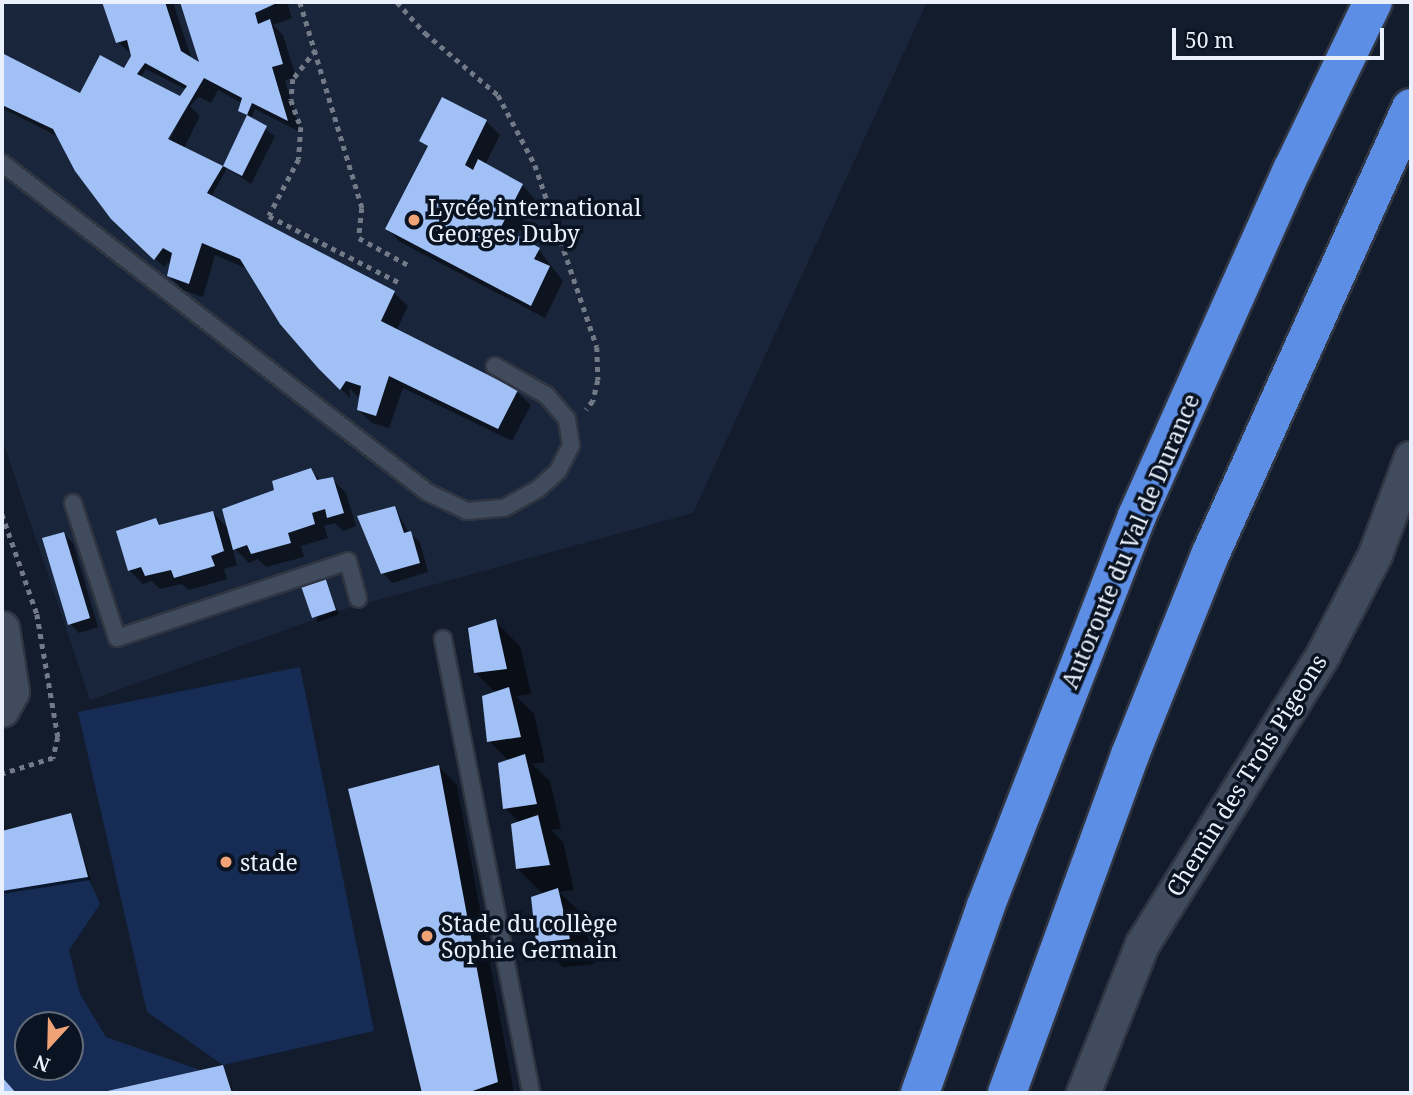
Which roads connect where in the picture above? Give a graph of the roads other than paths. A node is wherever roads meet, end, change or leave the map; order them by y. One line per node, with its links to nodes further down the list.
1 (1373, 2): 12 (highway, Autoroute du Val de Durance)
2 (1411, 108): 13 (highway)
3 (2, 163): 4 (lane)
4 (495, 366)
5 (1411, 457): 14 (street, Chemin des Trois Pigeons)
6 (73, 503): 7 (lane)
7 (358, 599)
8 (2, 628): 10 (street)
9 (443, 639): 11 (lane)
10 (2, 710)
11 (531, 1093)
12 (920, 1093)
13 (1007, 1093)
14 (1083, 1093)

